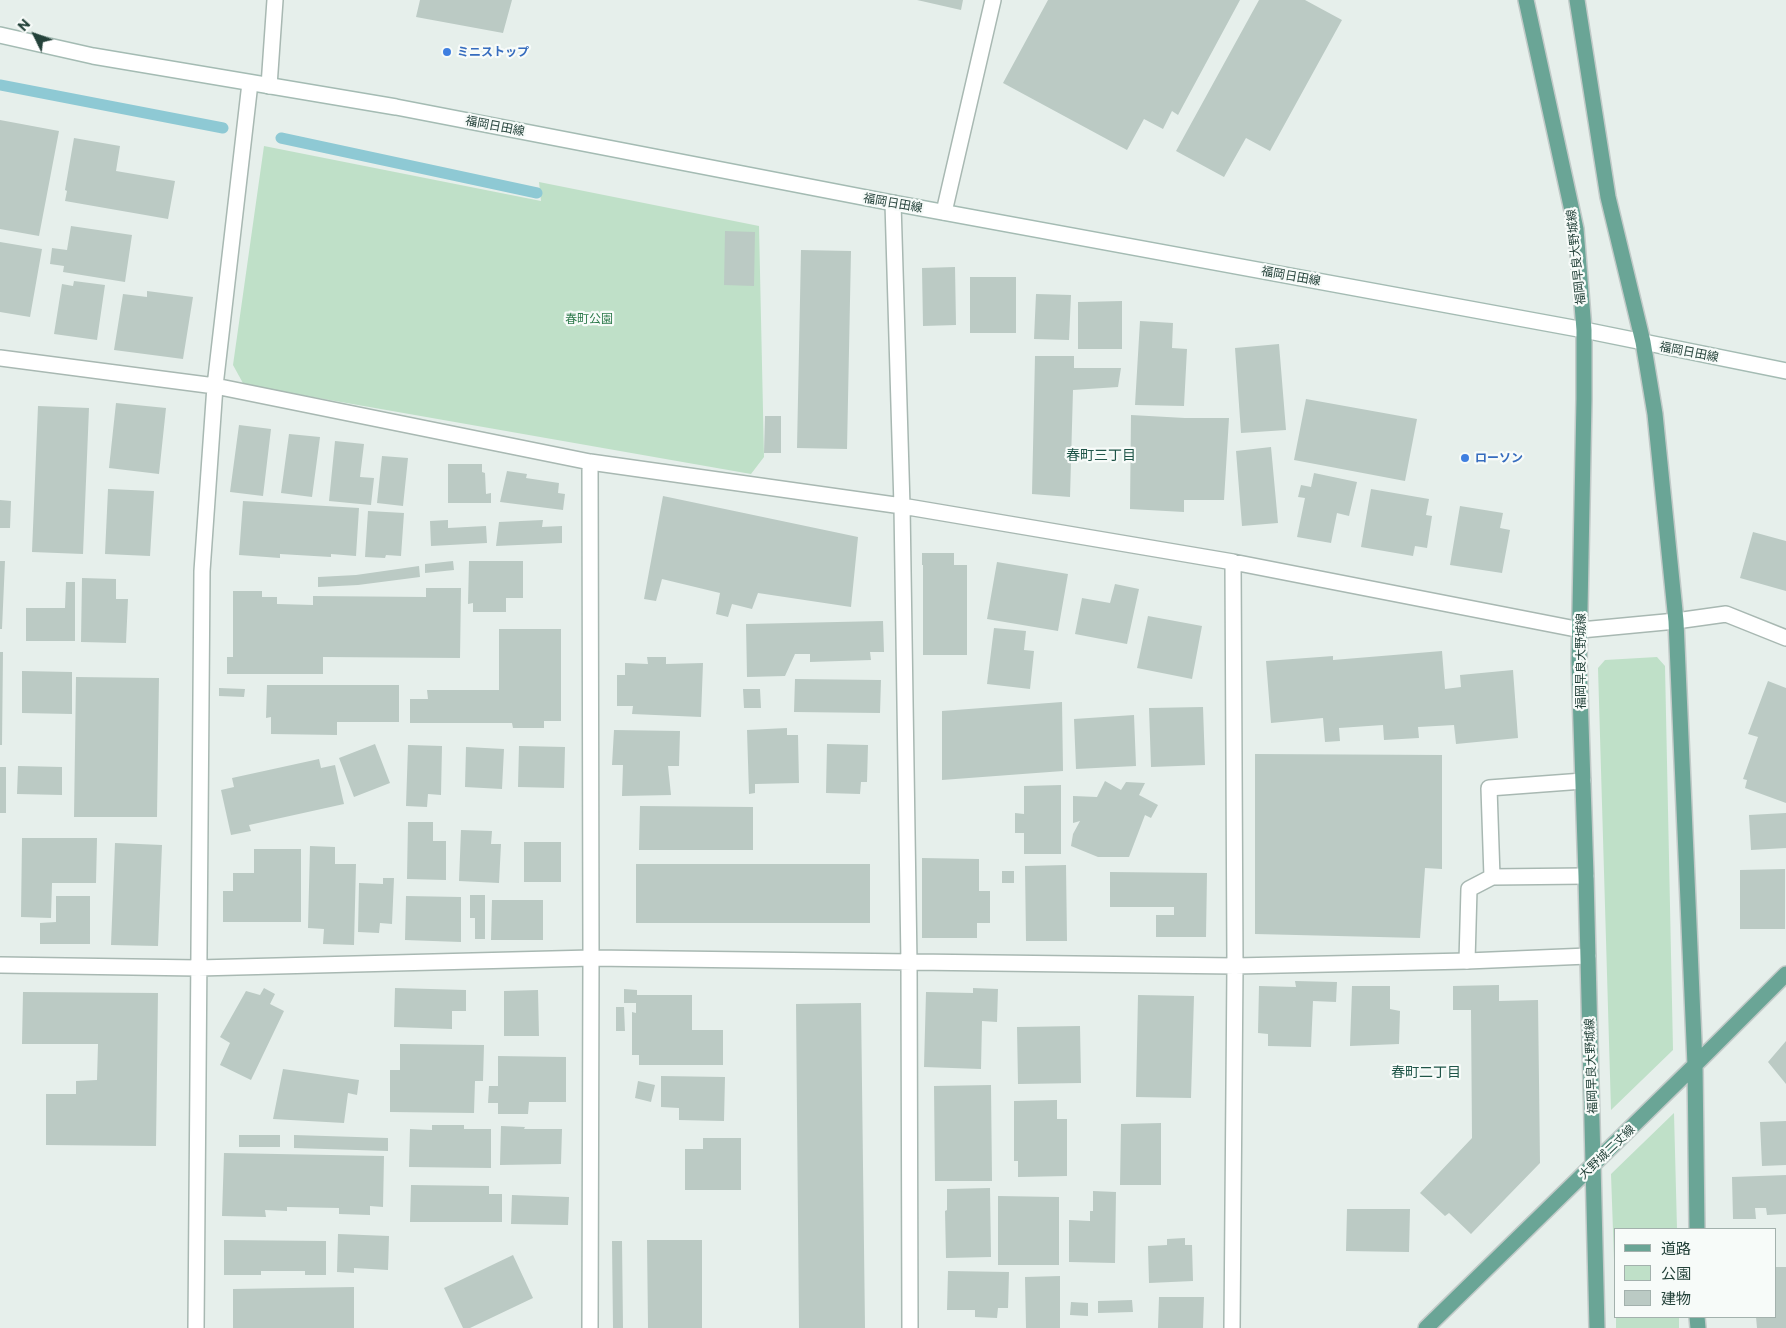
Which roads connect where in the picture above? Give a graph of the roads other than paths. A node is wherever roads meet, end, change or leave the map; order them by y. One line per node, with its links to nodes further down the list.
1 (275, 0): 7 (street)
2 (993, 0): 9 (street)
3 (1526, 0): 10 (main road, 福岡早良大野城線)
4 (1577, 0): 11 (main road)
5 (0, 35): 6 (street, 福岡日田線)
6 (250, 83): 7 (street, 福岡日田線); 14 (street)
7 (269, 86): 8 (street, 福岡日田線)
8 (893, 203): 9 (street, 福岡日田線); 16 (street)
9 (944, 212): 10 (street, 福岡日田線)
10 (1584, 330): 11 (street, 福岡日田線); 19 (main road, 福岡早良大野城線)
11 (1643, 342): 13 (street, 福岡日田線); 18 (main road)
12 (0, 358): 14 (street)
13 (1786, 371)
14 (215, 386): 15 (street); 30 (street)
15 (590, 462): 16 (street); 25 (street)
16 (902, 506): 17 (street); 27 (street)
17 (1233, 562): 19 (street); 29 (street)
18 (1676, 621): 19 (street); 20 (street); 32 (main road)
19 (1581, 630): 21 (main road, 福岡早良大野城線)
20 (1786, 638)
21 (1583, 781): 22 (main road, 福岡早良大野城線); 23 (street)
22 (1586, 876): 23 (street); 24 (main road, 福岡早良大野城線)
23 (1492, 877): 26 (street)
24 (1588, 956): 26 (street); 33 (main road, 福岡早良大野城線)
25 (591, 958): 27 (street); 30 (street); 36 (street)
26 (1467, 961): 29 (street)
27 (910, 963): 29 (street); 37 (street)
28 (0, 965): 30 (street)
29 (1235, 966): 38 (street)
30 (198, 968): 35 (street)
31 (1786, 974): 32 (main road, 大野城二丈線)
32 (1695, 1065): 33 (main road, 大野城二丈線); 34 (main road)
33 (1593, 1166): 39 (main road, 大野城二丈線); 40 (main road, 福岡早良大野城線)
34 (1697, 1228)
35 (196, 1328)
36 (590, 1328)
37 (910, 1328)
38 (1232, 1328)
39 (1426, 1328)
40 (1597, 1328)

